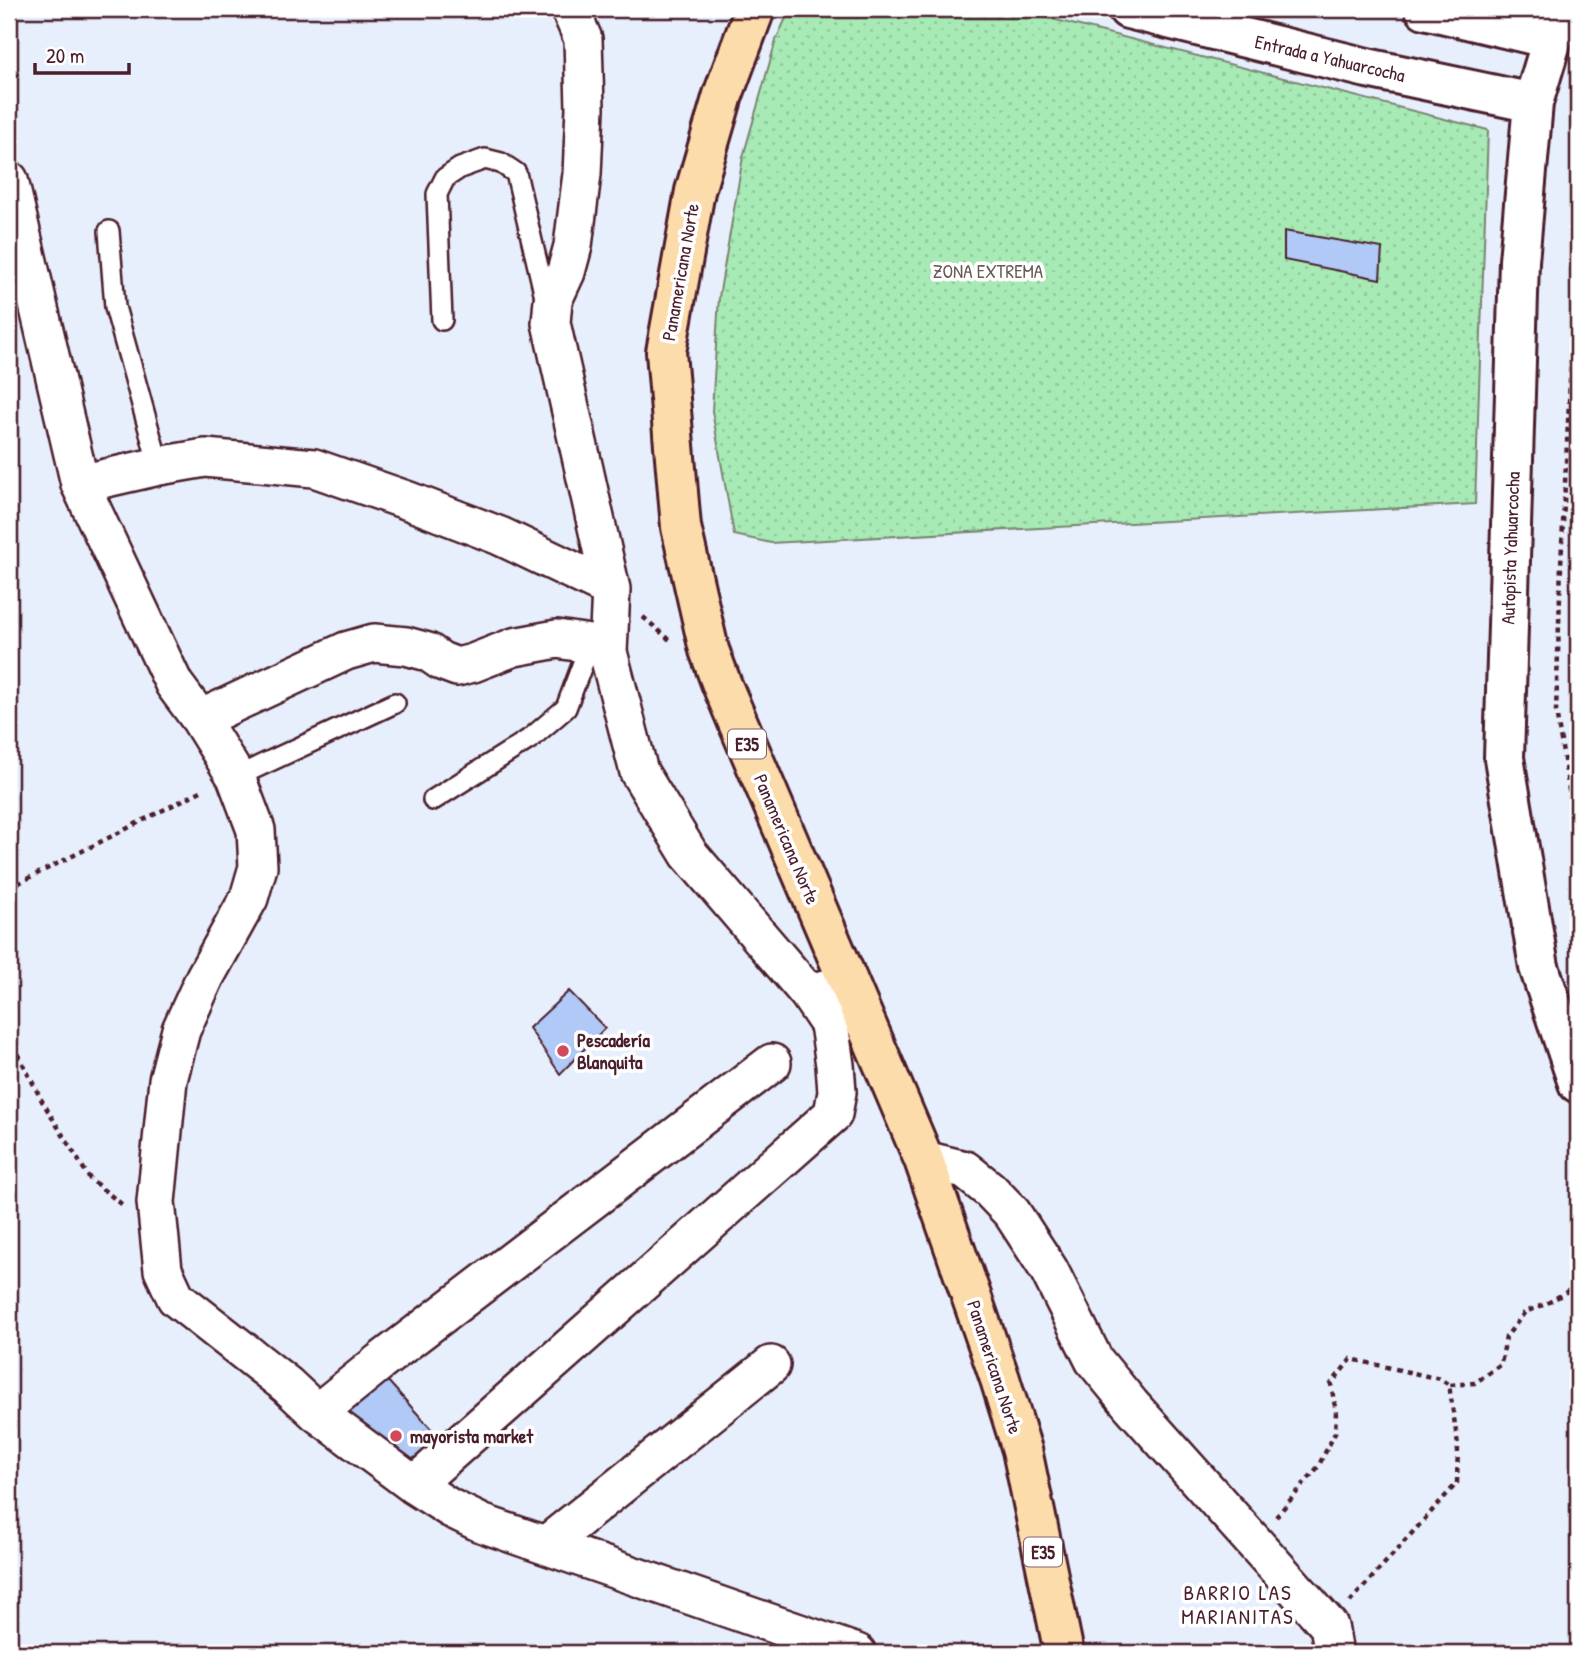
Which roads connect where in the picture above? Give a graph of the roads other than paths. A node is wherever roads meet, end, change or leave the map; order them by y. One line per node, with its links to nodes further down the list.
1 (570, 9): 10 (street)
2 (754, 9): 19 (highway, Panamericana Norte / E35)
3 (1128, 9): 6 (street, Entrada a Yahuarcocha)
4 (1425, 9): 5 (street)
5 (1556, 24): 6 (street, Autopista Yahuarcocha)
6 (1533, 103): 22 (street, Autopista Yahuarcocha)
7 (9, 180): 12 (street)
8 (109, 231): 11 (lane)
9 (442, 320): 10 (lane)
10 (551, 323): 13 (street)
11 (159, 466): 12 (street); 13 (street)
12 (80, 484): 16 (street)
13 (611, 589): 14 (street)
14 (599, 648): 16 (street); 18 (lane); 20 (street)
15 (395, 703): 17 (lane)
16 (200, 719): 17 (street)
17 (236, 777): 25 (street)
18 (433, 800)
19 (848, 984): 20 (street); 23 (highway, Panamericana Norte / E35)
20 (808, 993): 26 (street)
21 (772, 1063): 25 (street)
22 (1578, 1083)
23 (924, 1160): 28 (street); 30 (highway, Panamericana Norte / E35)
24 (771, 1365): 27 (street)
25 (317, 1413): 26 (street)
26 (414, 1485): 27 (street)
27 (546, 1545): 29 (street)
28 (1331, 1640)
29 (857, 1653)
30 (1064, 1653)

